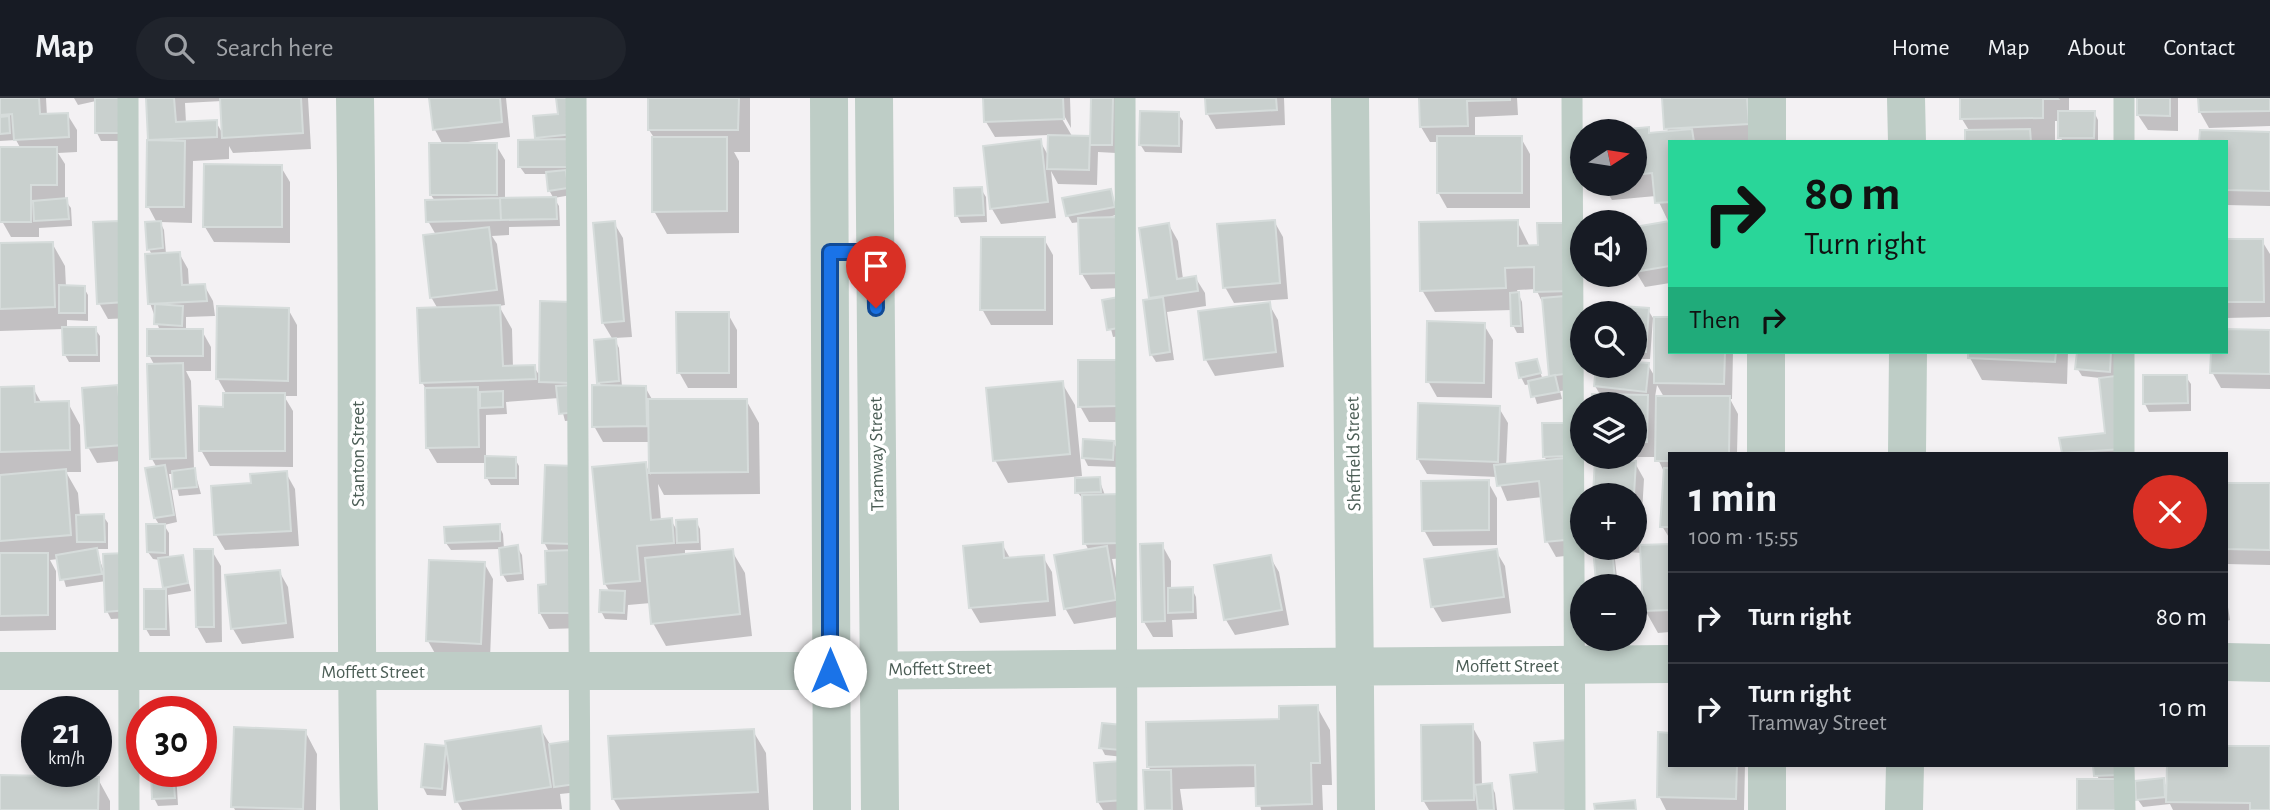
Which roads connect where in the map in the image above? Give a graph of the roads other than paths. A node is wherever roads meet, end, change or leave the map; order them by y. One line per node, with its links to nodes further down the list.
1 (128, 98): 32 (lane)
2 (355, 98): 33 (street, Stanton Street)
3 (576, 98): 34 (lane)
4 (829, 98): 15 (street)
5 (874, 98): 16 (street, Tramway Street)
6 (1125, 98): 27 (lane)
7 (1350, 98): 28 (street, Sheffield Street)
8 (1573, 98): 26 (lane)
9 (1767, 98): 12 (street)
10 (1906, 98): 13 (street)
11 (2124, 98): 14 (lane)
12 (1767, 140)
13 (1907, 140)
14 (2124, 140)
15 (830, 252): 16 (street); 31 (street)
16 (875, 252): 29 (street, Tramway Street)
17 (1766, 354): 20 (street)
18 (1908, 354): 21 (street)
19 (2124, 354): 22 (lane)
20 (1766, 452)
21 (1907, 452)
22 (2124, 452)
23 (2228, 662): 24 (street)
24 (2270, 663)
25 (1668, 664): 26 (street, Moffett Street)
26 (1574, 666): 28 (street, Moffett Street); 45 (lane)
27 (1125, 667): 28 (street, Moffett Street); 29 (street, Moffett Street); 43 (lane)
28 (1356, 667): 44 (street, Sheffield Street)
29 (880, 670): 31 (street, Moffett Street); 42 (street, Tramway Street)
30 (0, 671): 32 (street, Moffett Street)
31 (830, 671): 34 (street, Moffett Street); 41 (street)
32 (128, 672): 33 (street, Moffett Street); 38 (lane)
33 (356, 672): 34 (street, Moffett Street); 39 (street, Stanton Street)
34 (579, 672): 40 (lane)
35 (1766, 767): 46 (street)
36 (1905, 767): 47 (street)
37 (2124, 767): 48 (lane)
38 (129, 810)
39 (359, 810)
40 (580, 810)
41 (832, 810)
42 (880, 810)
43 (1127, 810)
44 (1356, 810)
45 (1576, 810)
46 (1767, 810)
47 (1904, 810)
48 (2125, 810)

